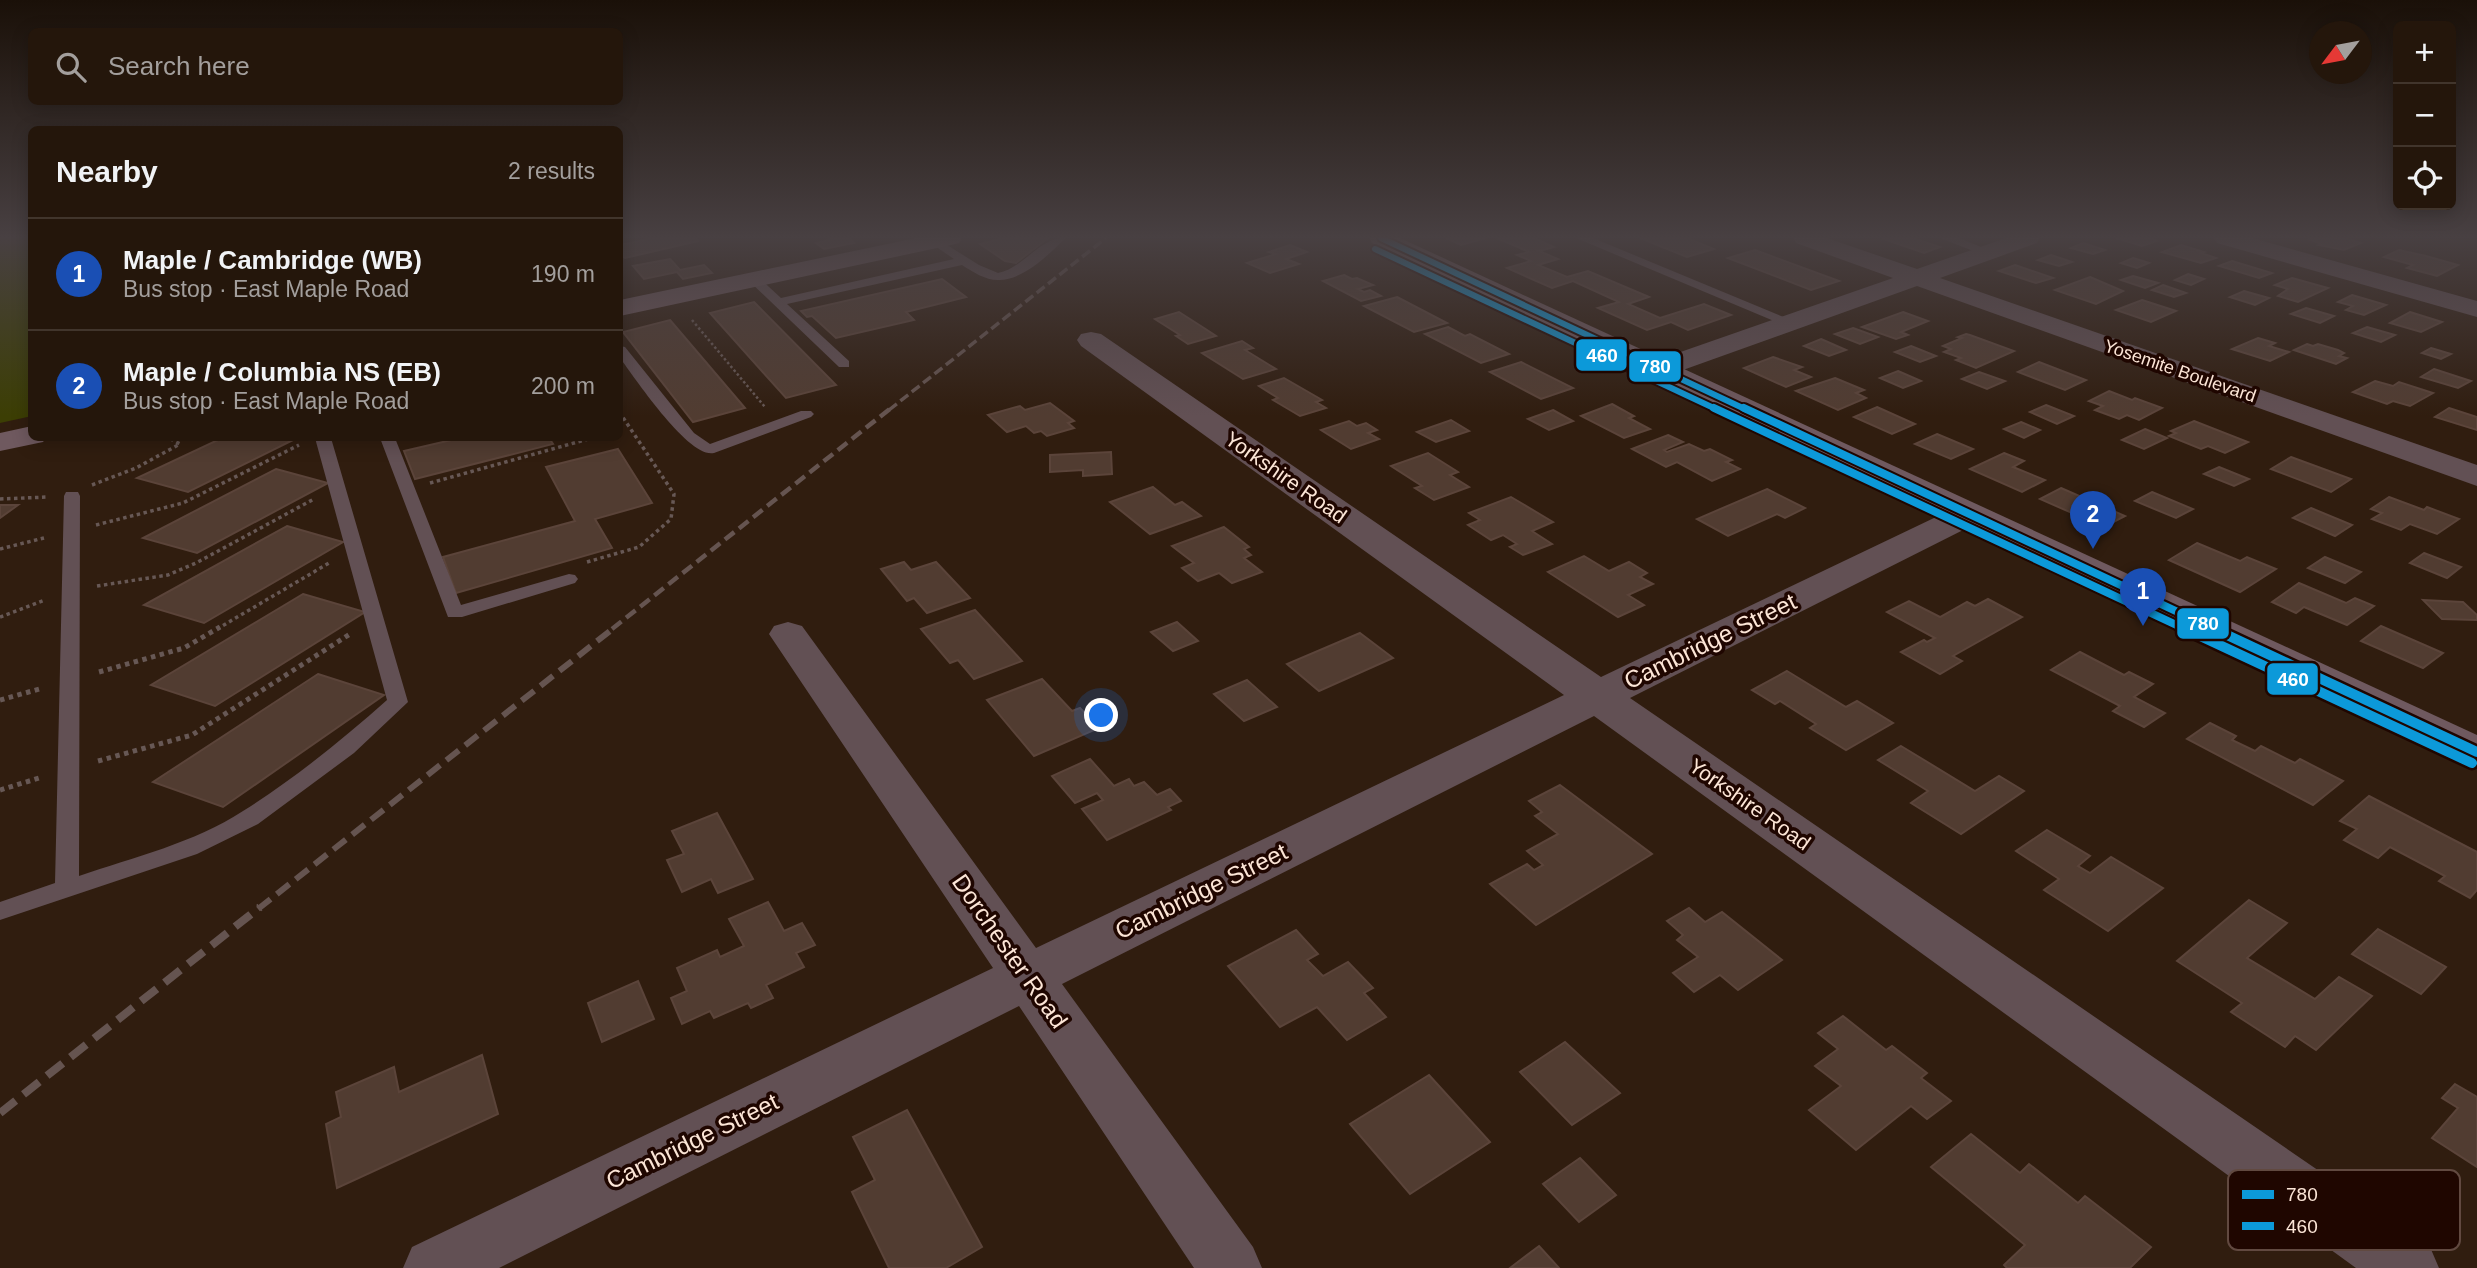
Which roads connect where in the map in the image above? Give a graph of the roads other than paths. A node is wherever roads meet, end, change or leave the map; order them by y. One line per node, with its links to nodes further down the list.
1 (670, 297): 10 (main road)
2 (774, 297): 9 (lane)
3 (801, 297): 9 (lane)
4 (1506, 297): 16 (main road)
5 (1727, 297): 12 (lane)
6 (1863, 297): 12 (street)
7 (1970, 297): 22 (street, Yosemite Boulevard)
8 (2435, 297): 11 (street)
9 (779, 302): 15 (lane)
10 (623, 307)
11 (2477, 309)
12 (1791, 323): 16 (street)
13 (1091, 340): 27 (street, Yorkshire Road)
14 (623, 353): 17 (lane)
15 (844, 364)
16 (1659, 369): 24 (main road)
17 (806, 414)
18 (28, 436): 21 (main road)
19 (324, 441): 29 (lane)
20 (388, 441): 25 (lane)
21 (0, 442)
22 (2477, 476)
23 (72, 496): 29 (lane)
24 (1969, 514): 27 (street, Cambridge Street); 28 (main road)
25 (573, 572)
26 (789, 634): 31 (street, Dorchester Road)
27 (1597, 696): 31 (street, Cambridge Street); 32 (street, Yorkshire Road)
28 (2477, 752)
29 (67, 889): 30 (lane)
30 (0, 911)
31 (1028, 976): 34 (street, Cambridge Street); 35 (street, Dorchester Road)
32 (2269, 1170)
33 (2382, 1250): 36 (street, Yorkshire Road)
34 (434, 1268)
35 (1231, 1268)
36 (2408, 1268)

